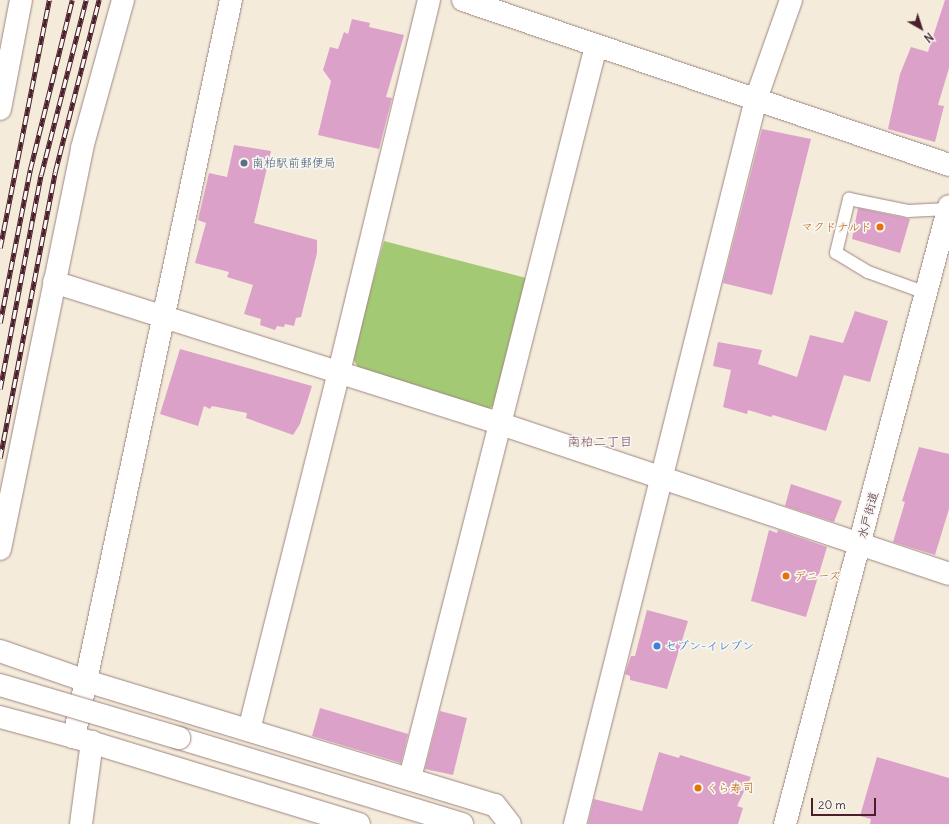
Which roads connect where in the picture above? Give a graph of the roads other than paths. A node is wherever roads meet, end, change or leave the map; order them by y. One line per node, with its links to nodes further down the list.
1 (21, 0): 9 (main road)
2 (123, 0): 12 (main road)
3 (231, 0): 14 (main road)
4 (429, 0): 15 (main road)
5 (463, 0): 7 (main road)
6 (791, 0): 8 (main road)
7 (596, 46): 8 (main road); 16 (main road)
8 (756, 99): 10 (main road); 17 (main road)
9 (0, 109)
10 (949, 165)
11 (949, 207): 13 (main road, 水戸街道); 13 (lane)
12 (54, 282): 14 (main road); 19 (main road)
13 (926, 293): 18 (main road, 水戸街道)
14 (163, 319): 15 (main road); 22 (main road)
15 (339, 372): 16 (main road); 25 (main road)
16 (500, 424): 17 (main road); 27 (main road)
17 (663, 478): 18 (main road); 32 (main road)
18 (860, 545): 20 (main road); 33 (main road, 水戸街道)
19 (0, 549)
20 (949, 574)
21 (0, 651): 22 (main road)
22 (86, 682): 25 (main road); 26 (main road)
23 (0, 685): 30 (main road, bridge)
24 (0, 717): 26 (main road)
25 (249, 730): 27 (main road)
26 (83, 740): 28 (main road); 29 (main road)
27 (410, 778): 31 (main road)
28 (81, 824)
29 (359, 824)
30 (462, 824)
31 (510, 824)
32 (575, 824)
33 (785, 824)

